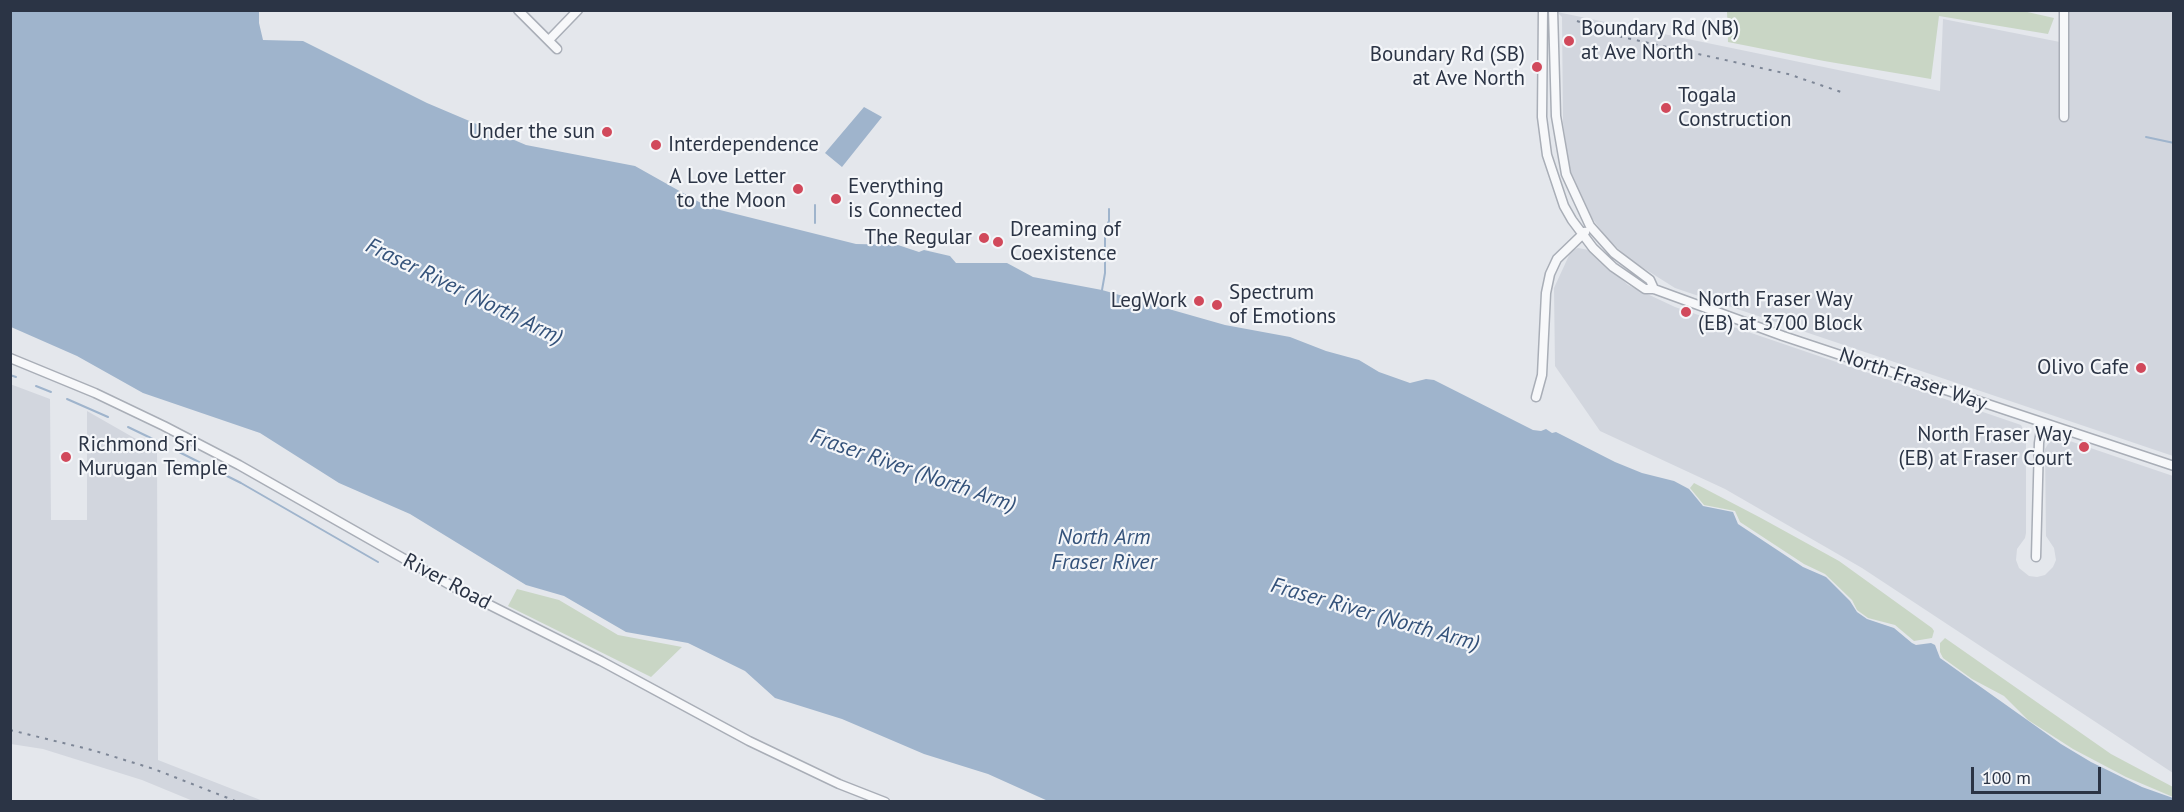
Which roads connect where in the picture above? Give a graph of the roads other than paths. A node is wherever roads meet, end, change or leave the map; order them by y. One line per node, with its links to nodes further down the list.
1 (518, 10): 6 (street)
2 (578, 10): 6 (street)
3 (1543, 10): 10 (street, North Fraser Way)
4 (1553, 10): 9 (street, North Fraser Way)
5 (2064, 10): 8 (street)
6 (549, 40): 7 (street)
7 (557, 49)
8 (2064, 117)
9 (1590, 226): 10 (street); 11 (street, North Fraser Way)
10 (1582, 235): 11 (street, North Fraser Way); 13 (street)
11 (1654, 289): 14 (street, North Fraser Way)
12 (10, 358): 17 (street, River Road)
13 (1536, 397)
14 (2042, 423): 15 (street, North Fraser Way); 16 (street)
15 (2174, 466)
16 (2036, 557)
17 (885, 801)

